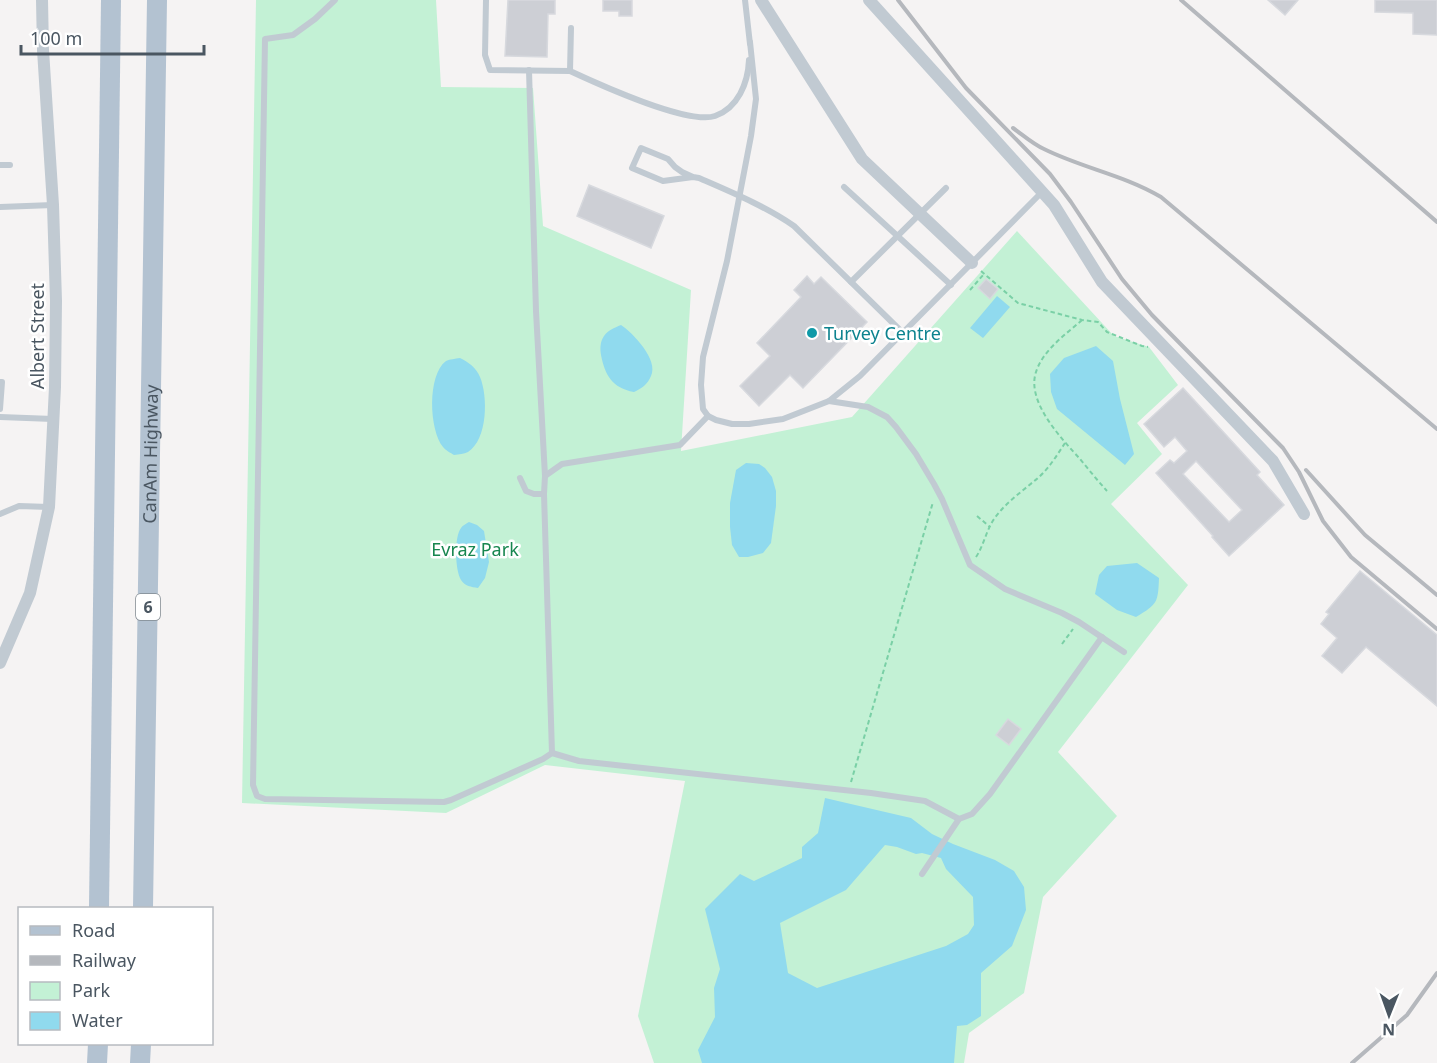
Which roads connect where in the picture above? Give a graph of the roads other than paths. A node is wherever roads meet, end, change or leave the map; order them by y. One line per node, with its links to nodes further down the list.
1 (42, 0): 20 (street, Albert Street)
2 (111, 0): 46 (main road)
3 (157, 0): 47 (main road, CanAm Highway / 6)
4 (335, 0): 43 (lane)
5 (486, 0): 11 (lane)
6 (745, 0): 10 (lane)
7 (761, 0): 22 (street)
8 (869, 0): 18 (street)
9 (571, 27): 12 (lane)
10 (750, 42): 12 (lane); 19 (lane)
11 (529, 70): 12 (lane); 34 (lane)
12 (570, 71)
13 (0, 165): 14 (lane)
14 (10, 165)
15 (693, 177): 15 (lane); 19 (lane)
16 (844, 187): 23 (lane)
17 (946, 188): 22 (lane)
18 (1043, 192): 24 (lane); 39 (street)
19 (740, 196): 25 (lane); 31 (lane)
20 (53, 205): 21 (lane); 33 (street, Albert Street)
21 (0, 207)
22 (920, 214): 23 (lane); 24 (street)
23 (897, 236): 25 (lane); 26 (lane)
24 (972, 263): 26 (lane)
25 (851, 282): 27 (lane)
26 (951, 285): 27 (lane)
27 (903, 333): 29 (lane)
28 (0, 382): 30 (lane)
29 (829, 401): 31 (lane); 40 (lane)
30 (0, 409)
31 (708, 416): 34 (lane)
32 (0, 417): 33 (lane)
33 (54, 419): 37 (street, Albert Street)
34 (545, 476): 36 (lane)
35 (520, 478): 36 (lane)
36 (544, 494): 43 (lane)
37 (49, 507): 38 (lane); 42 (street, Albert Street)
38 (0, 514)
39 (1304, 514)
40 (1102, 637): 41 (lane); 44 (lane)
41 (1124, 652)
42 (0, 663)
43 (552, 753): 44 (lane)
44 (959, 819): 45 (lane)
45 (923, 872)
46 (99, 907)
47 (143, 907)
48 (98, 1045): 50 (main road)
49 (141, 1045): 51 (main road)
50 (97, 1063)
51 (140, 1063)

